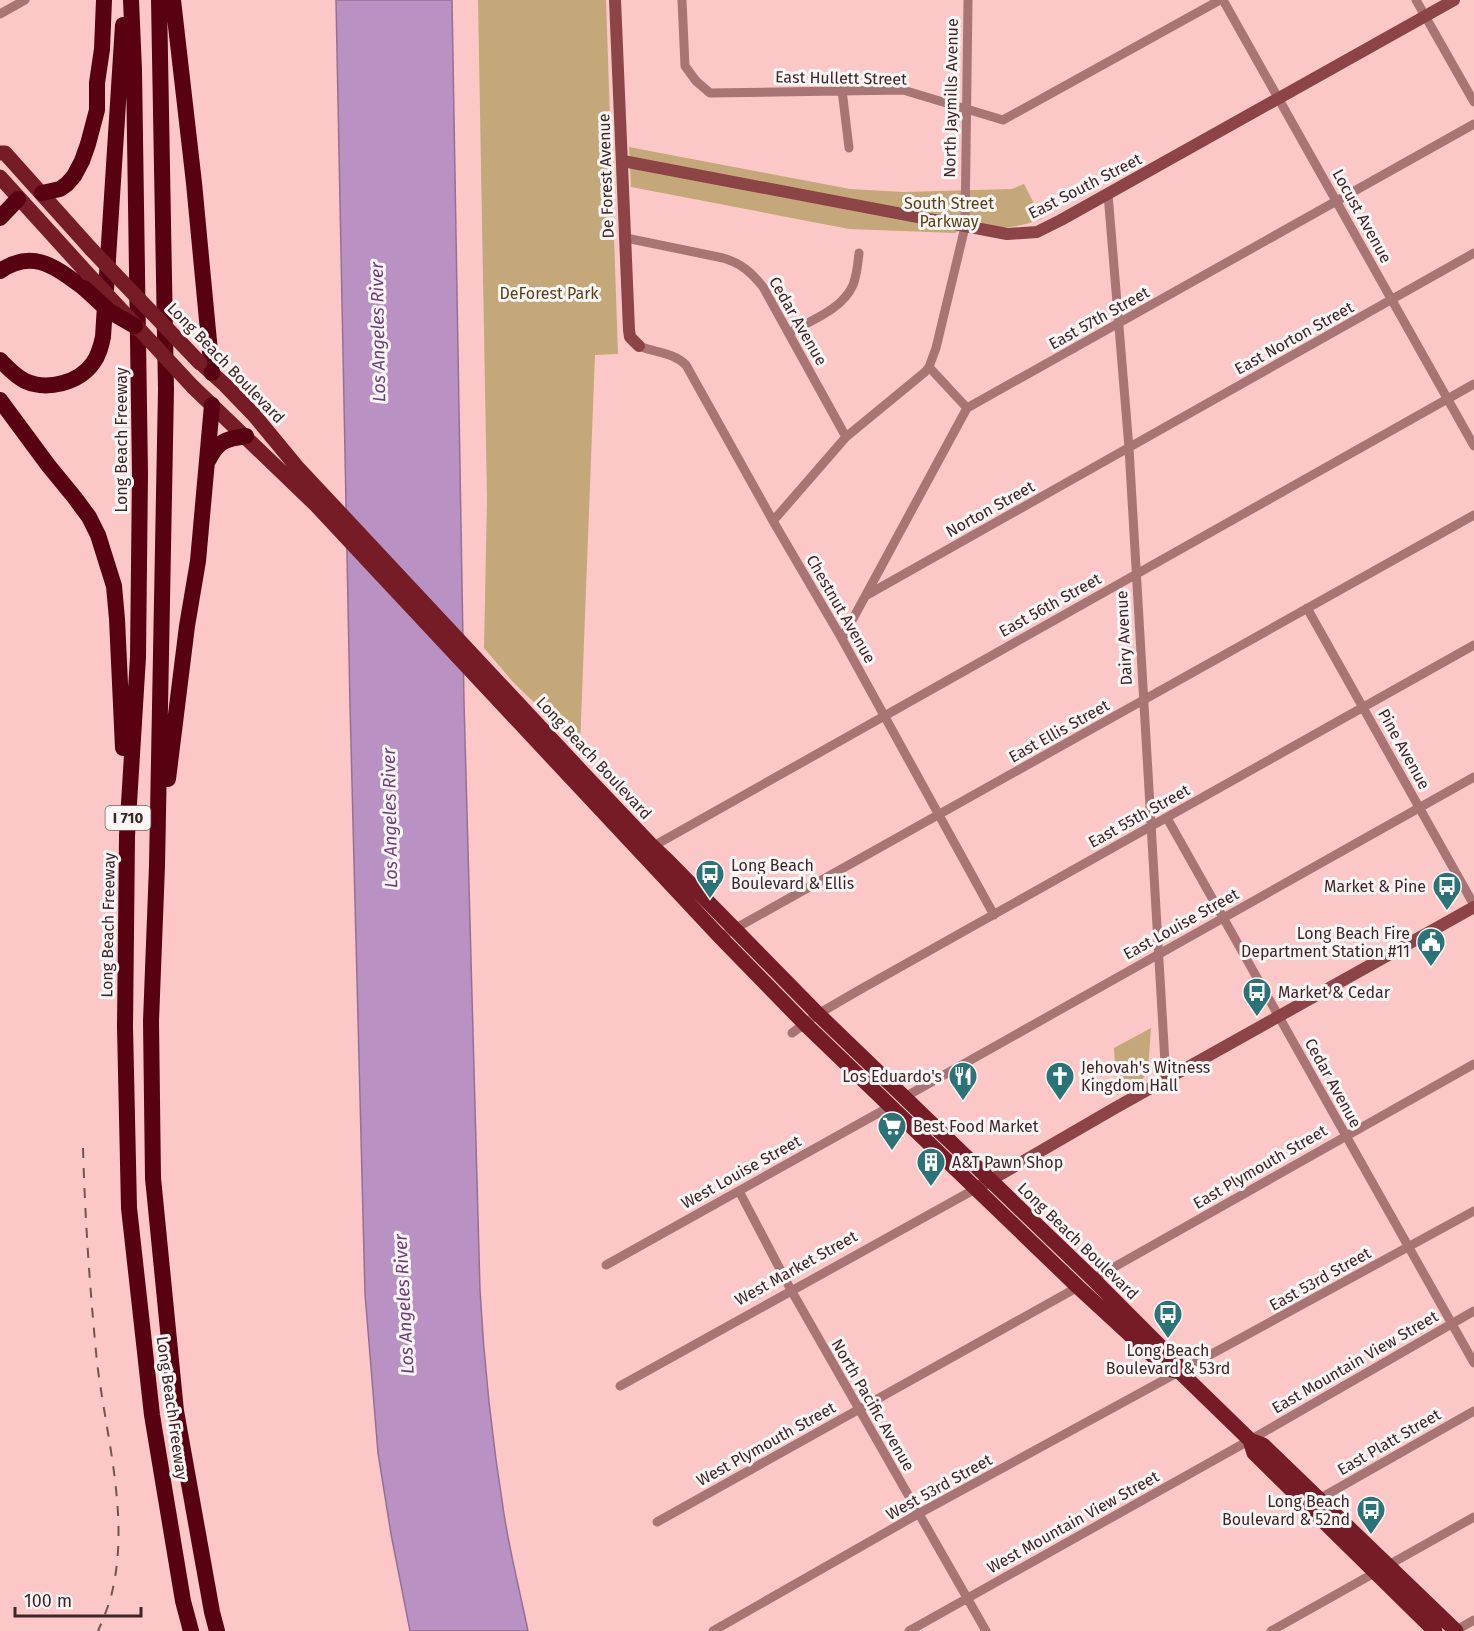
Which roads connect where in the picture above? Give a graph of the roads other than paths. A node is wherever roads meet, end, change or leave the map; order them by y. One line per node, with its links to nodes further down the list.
1 (25, 0): 13 (street)
2 (104, 0): 24 (highway)
3 (125, 0): 41 (highway)
4 (131, 0): 70 (highway, Long Beach Freeway / I 710)
5 (159, 0): 72 (highway, Long Beach Freeway / I 710)
6 (173, 0): 43 (highway)
7 (615, 0): 22 (street, De Forest Avenue)
8 (682, 0): 15 (street, East Hullett Street)
9 (968, 0): 18 (street, North Jaymills Avenue)
10 (1222, 0): 16 (street, Locust Avenue); 18 (street, East Hullett Street)
11 (1416, 0): 14 (street)
12 (1454, 0): 14 (street, East South Street)
13 (0, 14)
14 (1425, 16): 16 (street, East South Street); 17 (street)
15 (842, 90): 18 (street, East Hullett Street); 20 (street)
16 (1278, 98): 25 (street, East South Street); 27 (street, Locust Avenue)
17 (1474, 102)
18 (966, 109): 29 (street, North Jaymills Avenue)
19 (1474, 124): 27 (street, East 57th Street)
20 (849, 148)
21 (0, 153): 24 (main road, Long Beach Boulevard)
22 (623, 161): 29 (street, East South Street); 30 (street, De Forest Avenue)
23 (0, 177): 26 (main road)
24 (42, 192): 31 (main road, Long Beach Boulevard)
25 (1108, 194): 29 (street, East South Street); 37 (street, Dairy Avenue)
26 (18, 199): 28 (highway); 31 (main road); 35 (main road)
27 (1336, 202): 36 (street, Locust Avenue); 37 (street, East 57th Street)
28 (0, 218)
29 (965, 227): 42 (street, North Jaymills Avenue)
30 (626, 238): 39 (street, Cedar Avenue); 40 (street, De Forest Avenue)
31 (91, 253): 43 (main road, Long Beach Boulevard, bridge)
32 (860, 253): 39 (street)
33 (1474, 254): 36 (street, East Norton Street)
34 (0, 271): 35 (highway)
35 (85, 281): 38 (highway, bridge)
36 (1392, 300): 45 (street, Locust Avenue); 52 (street, East Norton Street)
37 (1119, 324): 48 (street, East 57th Street); 52 (street, Dairy Avenue)
38 (135, 326): 47 (main road, Long Beach Boulevard, bridge)
39 (789, 333): 50 (street, Cedar Avenue)
40 (639, 346): 56 (street, Chestnut Avenue)
41 (0, 360)
42 (929, 367): 48 (street); 50 (street, North Jaymills Avenue)
43 (206, 368): 47 (main road); 54 (main road, Long Beach Boulevard)
44 (1474, 384): 45 (street, East 56th Street)
45 (1447, 399): 51 (street, Locust Avenue); 57 (street, East 56th Street)
46 (0, 400): 70 (highway)
47 (212, 405): 49 (main road, Long Beach Boulevard); 53 (highway)
48 (967, 408): 58 (street)
49 (246, 436): 53 (highway); 54 (main road, Long Beach Boulevard)
50 (846, 437): 56 (street, North Jaymills Avenue)
51 (1474, 446)
52 (1129, 448): 57 (street, Dairy Avenue); 58 (street, Norton Street)
53 (206, 467): 72 (highway)
54 (319, 499): 71 (main road, Long Beach Boulevard)
55 (1474, 515): 59 (street, East Ellis Street)
56 (773, 521): 60 (street, Chestnut Avenue)
57 (1136, 573): 62 (street, Dairy Avenue); 64 (street, East 56th Street)
58 (866, 595): 60 (street)
59 (1307, 608): 62 (street, East Ellis Street); 63 (street, Pine Avenue)
60 (842, 639): 64 (street, Chestnut Avenue)
61 (1474, 645): 63 (street, East 55th Street)
62 (1142, 701): 67 (street, East Ellis Street); 69 (street, Dairy Avenue)
63 (1363, 707): 66 (street, Pine Avenue); 68 (street, East 55th Street)
64 (884, 715): 67 (street, Chestnut Avenue); 71 (street, East 56th Street)
65 (1474, 777): 66 (street, East Louise Street)
66 (1419, 807): 73 (street, Pine Avenue); 75 (street, East Louise Street)
67 (939, 815): 74 (street, Chestnut Avenue); 76 (street, East Ellis Street)
68 (1167, 818): 69 (street, East 55th Street); 75 (street, Cedar Avenue)
69 (1152, 826): 74 (street, East 55th Street); 78 (street, Dairy Avenue)
70 (127, 836): 110 (highway, Long Beach Freeway / I 710)
71 (647, 850): 76 (main road, Long Beach Boulevard); 77 (main road, Long Beach Boulevard)
72 (157, 866): 111 (highway, Long Beach Freeway / I 710)
73 (1474, 906): 80 (street)
74 (994, 915): 79 (street, East 55th Street)
75 (1223, 918): 78 (street, East Louise Street); 80 (street, Cedar Avenue)
76 (735, 929): 77 (street, East Ellis Street); 79 (main road, Long Beach Boulevard)
77 (720, 937): 81 (main road, Long Beach Boulevard)
78 (1158, 954): 84 (street, Dairy Avenue); 85 (street, East Louise Street)
79 (818, 1014): 81 (street, East 55th Street); 85 (main road, Long Beach Boulevard)
80 (1279, 1016): 84 (street); 86 (street, Cedar Avenue)
81 (805, 1024): 82 (street, East 55th Street); 85 (main road, Long Beach Boulevard)
82 (792, 1033)
83 (1474, 1064): 86 (street, East Plymouth Street)
84 (1166, 1080): 87 (street)
85 (897, 1102): 87 (main road, Long Beach Boulevard); 88 (street, West Louise Street)
86 (1346, 1135): 90 (street, Cedar Avenue); 92 (street, East Plymouth Street)
87 (983, 1184): 92 (main road, Long Beach Boulevard); 93 (main road, Long Beach Boulevard); 94 (street, West Market Street)
88 (739, 1191): 91 (street, West Louise Street); 94 (street, North Pacific Avenue)
89 (1474, 1211): 90 (street, East 53rd Street)
90 (1409, 1248): 96 (street, Cedar Avenue); 98 (street, East 53rd Street)
91 (606, 1264)
92 (1093, 1279): 98 (main road, Long Beach Boulevard)
93 (1078, 1287): 98 (main road, Long Beach Boulevard); 100 (street, West Plymouth Street)
94 (791, 1290): 99 (street, West Market Street); 100 (street, North Pacific Avenue)
95 (1474, 1311): 96 (street, East Mountain View Street)
96 (1452, 1324): 97 (street, Cedar Avenue); 102 (street, East Mountain View Street)
97 (1474, 1364)
98 (1180, 1372): 102 (main road, Long Beach Boulevard); 104 (street, West 53rd Street)
99 (620, 1386)
100 (859, 1410): 104 (street, North Pacific Avenue); 106 (street, West Plymouth Street)
101 (1474, 1411): 103 (street, East Platt Street)
102 (1251, 1440): 103 (main road, Long Beach Boulevard); 107 (main road, Long Beach Boulevard); 108 (street, West Mountain View Street)
103 (1318, 1499): 107 (main road, Long Beach Boulevard)
104 (918, 1514): 108 (street, North Pacific Avenue); 112 (street, West 53rd Street)
105 (1474, 1517): 107 (street)
106 (657, 1522)
107 (1381, 1569): 115 (street); 116 (main road, Long Beach Boulevard); 117 (main road, Long Beach Boulevard)
108 (968, 1598): 113 (street, West Mountain View Street); 114 (street, North Pacific Avenue)
109 (1474, 1620): 117 (street)
110 (191, 1631)
111 (217, 1631)
112 (713, 1631)
113 (909, 1631)
114 (986, 1631)
115 (1271, 1631)
116 (1435, 1631)
117 (1456, 1631)

